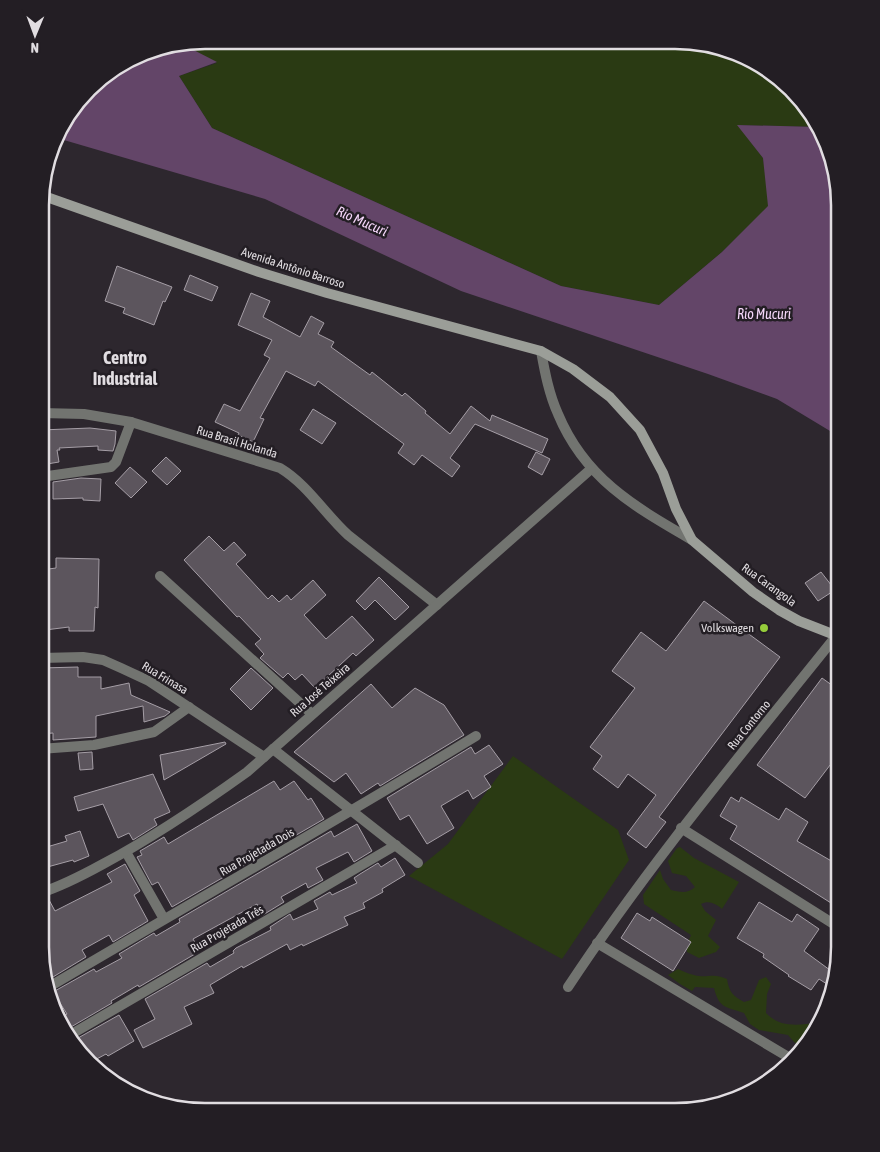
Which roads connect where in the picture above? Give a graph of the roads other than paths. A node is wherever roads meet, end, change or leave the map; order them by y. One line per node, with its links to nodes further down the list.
1 (49, 198): 2 (main road, Avenida Antônio Barroso)
2 (541, 351): 5 (street); 7 (main road, Avenida Antônio Barroso)
3 (49, 413): 4 (street, Rua Brasil Holanda)
4 (132, 422): 6 (street); 9 (street, Rua Brasil Holanda)
5 (591, 468): 7 (street); 9 (street, Rua José Teixeira)
6 (49, 475)
7 (692, 540): 10 (main road, Rua Carangola)
8 (160, 576): 14 (street)
9 (437, 605): 14 (street, Rua José Teixeira)
10 (831, 634)
11 (831, 646): 20 (street, Rua Contorno)
12 (49, 658): 13 (street, Rua Frinasa)
13 (189, 707): 16 (street); 18 (street, Rua Frinasa)
14 (312, 714): 17 (street, Rua José Teixeira)
15 (476, 736): 19 (street, Rua Projetada Dois)
16 (49, 748)
17 (273, 749): 18 (street, Rua José Teixeira); 19 (street)
18 (264, 757): 22 (street, Rua José Teixeira)
19 (351, 812): 21 (street); 25 (street, Rua Projetada Dois)
20 (682, 828): 26 (street); 27 (street, Rua Contorno)
21 (396, 845): 23 (street); 30 (street, Rua Projetada Três)
22 (126, 852): 24 (street, Rua José Teixeira); 25 (street)
23 (418, 863)
24 (49, 889)
25 (164, 919): 28 (street, Rua Projetada Dois)
26 (831, 922)
27 (597, 943): 29 (street, Rua Contorno); 31 (street)
28 (54, 985)
29 (568, 987)
30 (74, 1033)
31 (786, 1056)

